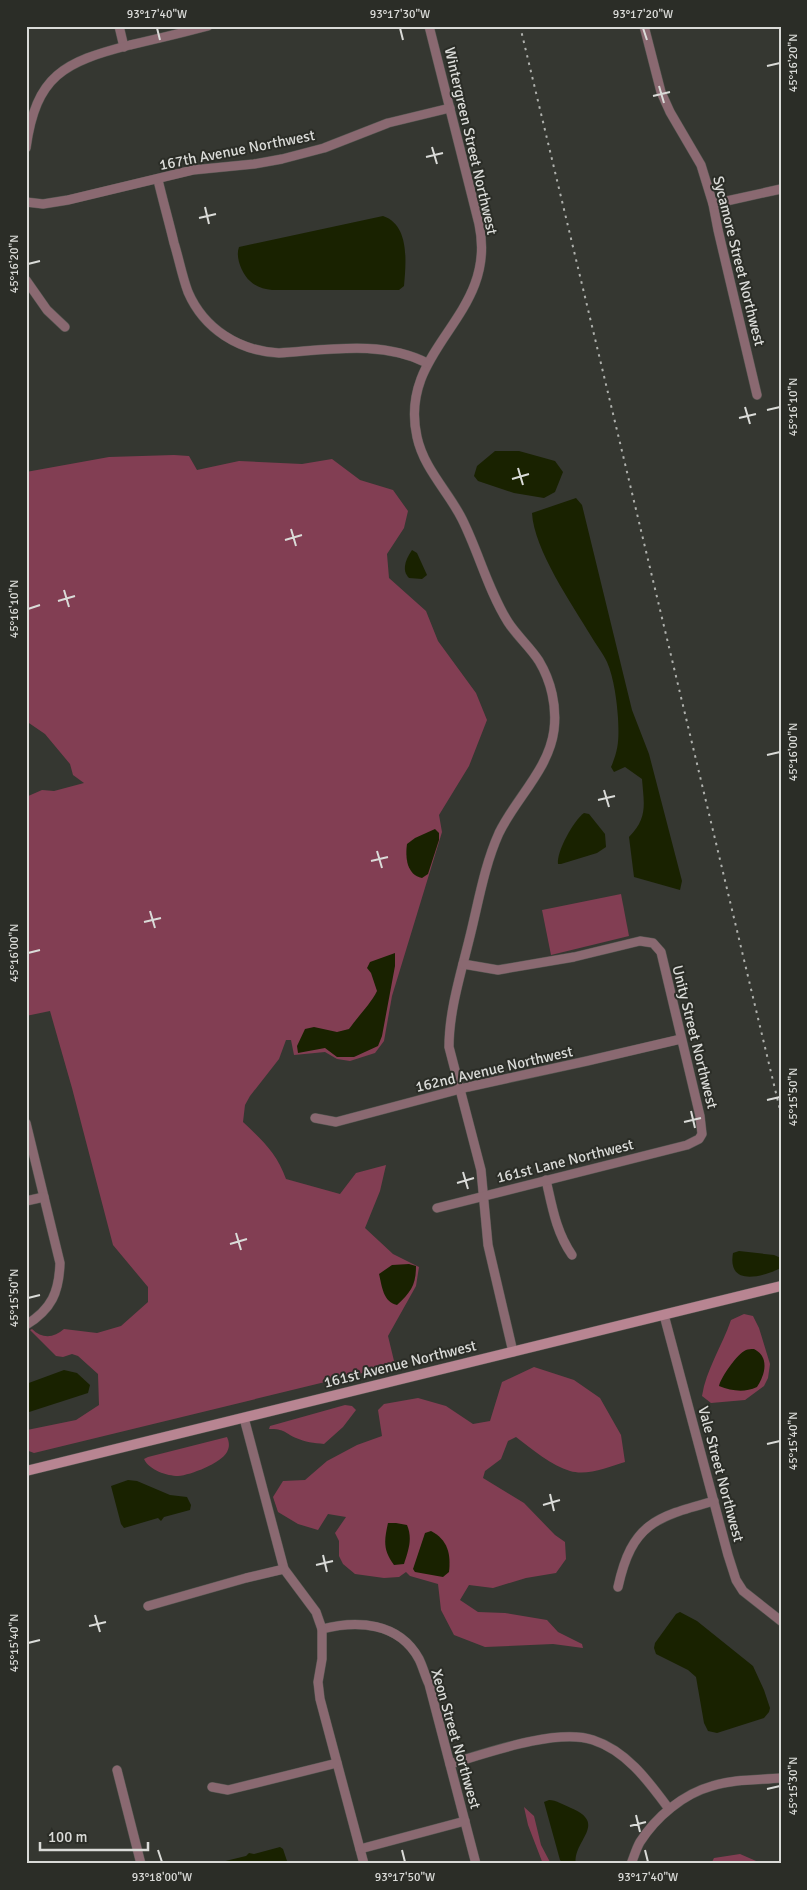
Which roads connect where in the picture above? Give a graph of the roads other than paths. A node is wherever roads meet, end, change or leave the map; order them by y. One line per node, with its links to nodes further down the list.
1 (119, 26): 5 (street)
2 (208, 26): 5 (street)
3 (429, 26): 6 (street, Wintergreen Street Northwest)
4 (644, 26): 11 (street, Sycamore Street Northwest)
5 (124, 47): 7 (street)
6 (450, 108): 8 (street, 167th Avenue Northwest); 14 (street, Wintergreen Street Northwest)
7 (26, 148)
8 (158, 180): 10 (street, 167th Avenue Northwest); 14 (street)
9 (781, 189): 11 (street)
10 (26, 202)
11 (713, 204): 15 (street, Sycamore Street Northwest)
12 (26, 280): 13 (street)
13 (65, 327)
14 (427, 364): 16 (street, Wintergreen Street Northwest)
15 (757, 395)
16 (464, 964): 17 (street, Unity Street Northwest); 18 (street, Wintergreen Street Northwest)
17 (681, 1039): 18 (street, 162nd Avenue Northwest); 21 (street, Unity Street Northwest)
18 (460, 1090): 19 (street, 162nd Avenue Northwest); 23 (street, Wintergreen Street Northwest)
19 (315, 1118)
20 (26, 1123): 24 (street)
21 (699, 1139): 22 (street, 161st Lane Northwest)
22 (546, 1180): 23 (street, 161st Lane Northwest); 27 (street)
23 (484, 1196): 26 (street, 161st Lane Northwest); 31 (street, Wintergreen Street Northwest)
24 (44, 1197): 25 (street); 30 (street)
25 (26, 1201)
26 (437, 1208)
27 (572, 1255)
28 (781, 1286): 29 (main road, 161st Avenue Northwest)
29 (664, 1315): 31 (main road, 161st Avenue Northwest); 34 (street, Vale Street Northwest)
30 (26, 1325)
31 (513, 1352): 32 (main road, 161st Avenue Northwest)
32 (244, 1418): 33 (main road, 161st Avenue Northwest); 35 (street)
33 (26, 1472)
34 (714, 1501): 36 (street); 38 (street, Vale Street Northwest)
35 (284, 1569): 37 (street); 39 (street)
36 (618, 1587)
37 (148, 1606)
38 (781, 1621)
39 (322, 1629): 40 (street); 41 (street, Xeon Street Northwest)
40 (337, 1763): 44 (street); 47 (street)
41 (450, 1764): 45 (street); 46 (street, Xeon Street Northwest)
42 (118, 1770): 48 (street)
43 (781, 1778): 45 (street)
44 (212, 1787)
45 (669, 1809): 51 (street)
46 (465, 1821): 47 (street); 50 (street, Xeon Street Northwest)
47 (360, 1849): 49 (street)
48 (141, 1864)
49 (364, 1864)
50 (476, 1864)
51 (631, 1864)

